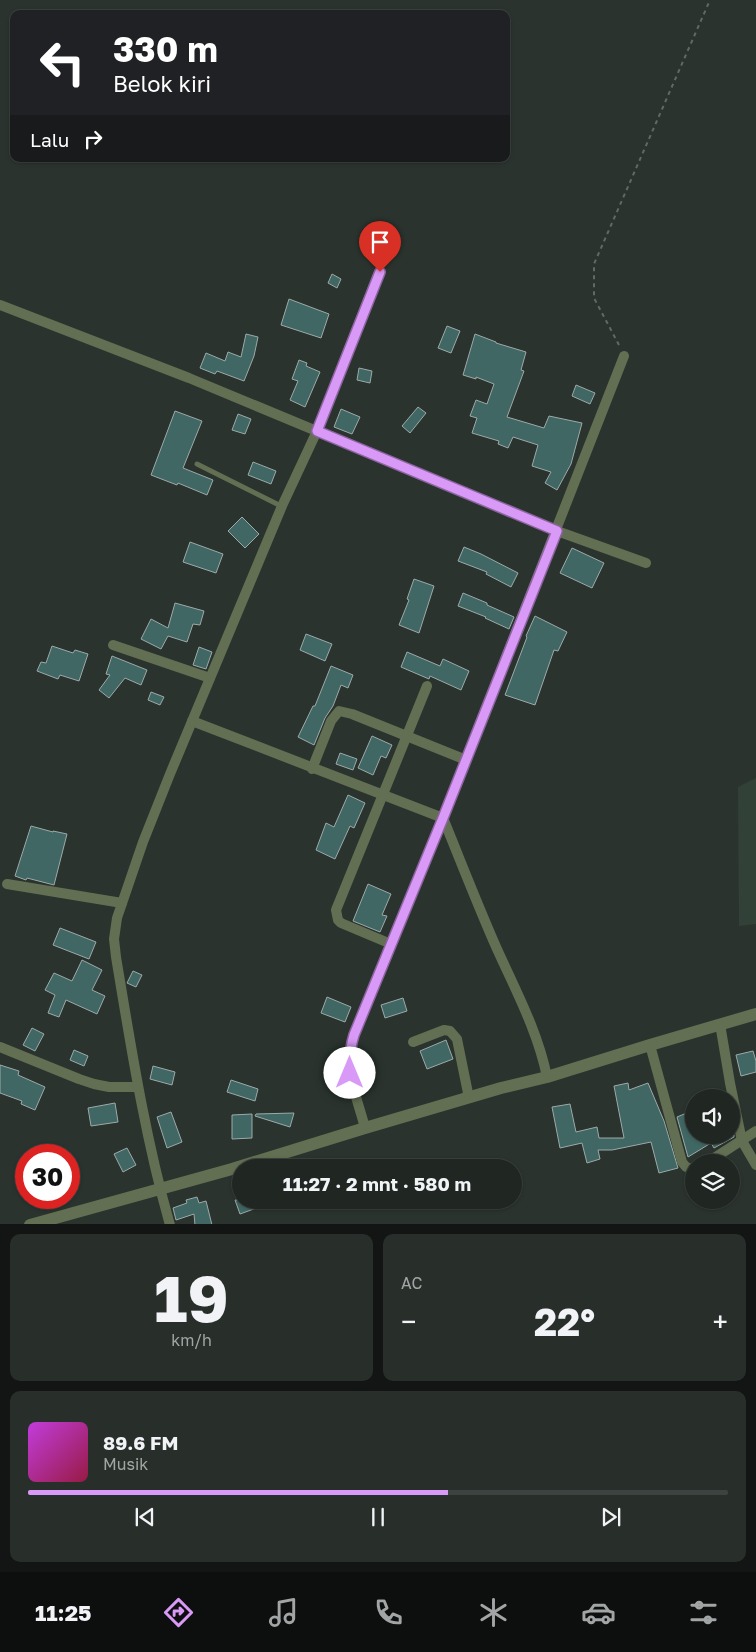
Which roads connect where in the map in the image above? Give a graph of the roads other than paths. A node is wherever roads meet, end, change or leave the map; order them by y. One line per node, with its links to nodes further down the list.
1 (380, 272): 4 (street)
2 (0, 305): 4 (street)
3 (624, 356): 7 (street)
4 (317, 431): 6 (street); 7 (street)
5 (197, 464): 6 (lane)
6 (282, 506): 10 (street)
7 (557, 531): 8 (street); 14 (street)
8 (646, 563)
9 (113, 645): 10 (street)
10 (210, 678): 12 (street)
11 (427, 686): 13 (street)
12 (192, 721): 15 (street); 19 (street)
13 (406, 736): 14 (street); 15 (street); 16 (street)
14 (466, 760): 17 (street)
15 (312, 769): 16 (street)
16 (383, 794): 17 (street); 20 (street)
17 (443, 818): 20 (street); 26 (street)
18 (7, 884): 19 (street)
19 (122, 903): 27 (street)
20 (392, 944): 29 (street)
21 (756, 1014): 22 (street)
22 (720, 1024): 24 (street); 31 (street)
23 (413, 1042): 28 (street)
24 (650, 1045): 26 (street); 34 (street)
25 (0, 1047): 27 (street)
26 (547, 1077): 28 (street)
27 (138, 1087): 35 (street)
28 (469, 1098): 29 (street)
29 (366, 1128): 35 (street)
30 (756, 1131): 31 (street)
31 (742, 1141): 32 (street); 33 (street)
32 (721, 1154)
33 (756, 1165)
34 (685, 1166)
35 (159, 1189): 36 (street); 37 (street)
36 (30, 1224)
37 (170, 1224)

